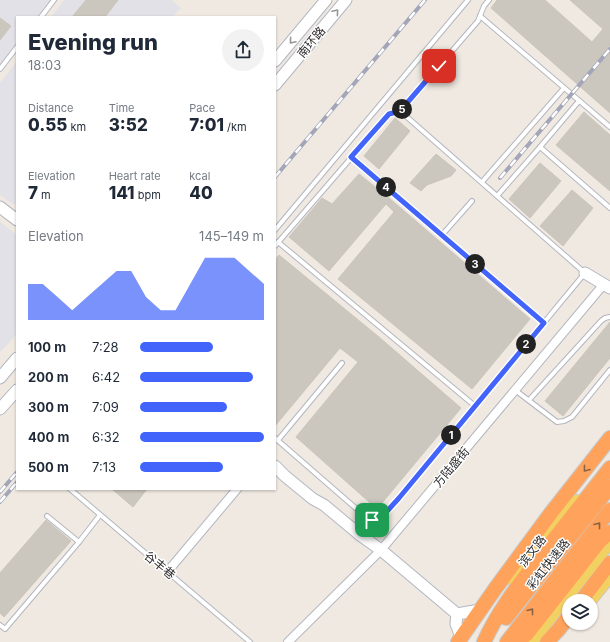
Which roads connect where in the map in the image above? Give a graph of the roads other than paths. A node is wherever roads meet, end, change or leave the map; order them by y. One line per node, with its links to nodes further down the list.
1 (54, 0): 6 (lane)
2 (326, 0): 9 (street, 南环路, one-way to 9)
3 (346, 0): 11 (street, 南环路, one-way to 3)
4 (468, 0): 24 (lane)
5 (489, 0): 7 (lane)
6 (42, 16)
7 (480, 16): 12 (lane); 14 (lane)
8 (16, 48): 10 (lane)
9 (276, 60)
10 (0, 69)
11 (276, 84)
12 (564, 88): 13 (lane); 18 (lane)
13 (579, 101): 15 (lane); 16 (lane)
14 (400, 111): 17 (lane); 18 (lane)
15 (610, 127)
16 (540, 147): 19 (lane); 22 (lane)
17 (351, 157): 25 (lane); 26 (lane)
18 (482, 182): 19 (lane)
19 (497, 196): 28 (lane)
20 (472, 201): 25 (lane)
21 (0, 207): 23 (street)
22 (610, 208)
23 (16, 219)
24 (276, 229)
25 (442, 235): 31 (lane)
26 (278, 242): 27 (lane); 39 (lane)
27 (276, 245)
28 (586, 273): 29 (street); 31 (lane)
29 (607, 286): 36 (street, 方陆盛街)
30 (610, 317): 38 (lane)
31 (544, 323): 39 (lane)
32 (16, 359): 35 (street)
33 (342, 362): 42 (lane)
34 (610, 370): 38 (lane)
35 (0, 378)
36 (516, 390): 38 (lane); 54 (street, 方陆盛街)
37 (16, 391): 40 (street)
38 (529, 400)
39 (475, 406): 42 (lane)
40 (0, 409)
41 (610, 438): 59 (highway, one-way to 59)
42 (277, 439)
43 (276, 467): 54 (street)
44 (610, 468): 64 (main road, 滨文路); 67 (highway)
45 (610, 487): 68 (highway, 彩虹快速路)
46 (71, 490): 49 (lane, 谷丰巷)
47 (236, 490): 56 (street)
48 (610, 510): 69 (highway, 彩虹快速路, one-way to 48)
49 (100, 515): 52 (lane); 56 (lane, 谷丰巷)
50 (47, 516): 52 (lane)
51 (610, 532): 70 (highway)
52 (79, 542): 61 (lane)
53 (610, 542): 71 (main road)
54 (381, 550): 60 (street); 66 (street, 方陆盛街)
55 (610, 567): 57 (highway); 58 (main road)
56 (168, 572): 65 (lane, 谷丰巷)
57 (587, 594)
58 (594, 594)
59 (480, 610): 60 (street); 64 (highway)
60 (457, 614): 64 (street)
61 (0, 625)
62 (562, 626): 72 (highway)
63 (566, 630): 73 (main road)
64 (460, 640)
65 (250, 642)
66 (288, 642)
67 (484, 642)
68 (487, 642)
69 (507, 642)
70 (516, 642)
71 (531, 642)
72 (547, 642)
73 (557, 642)

